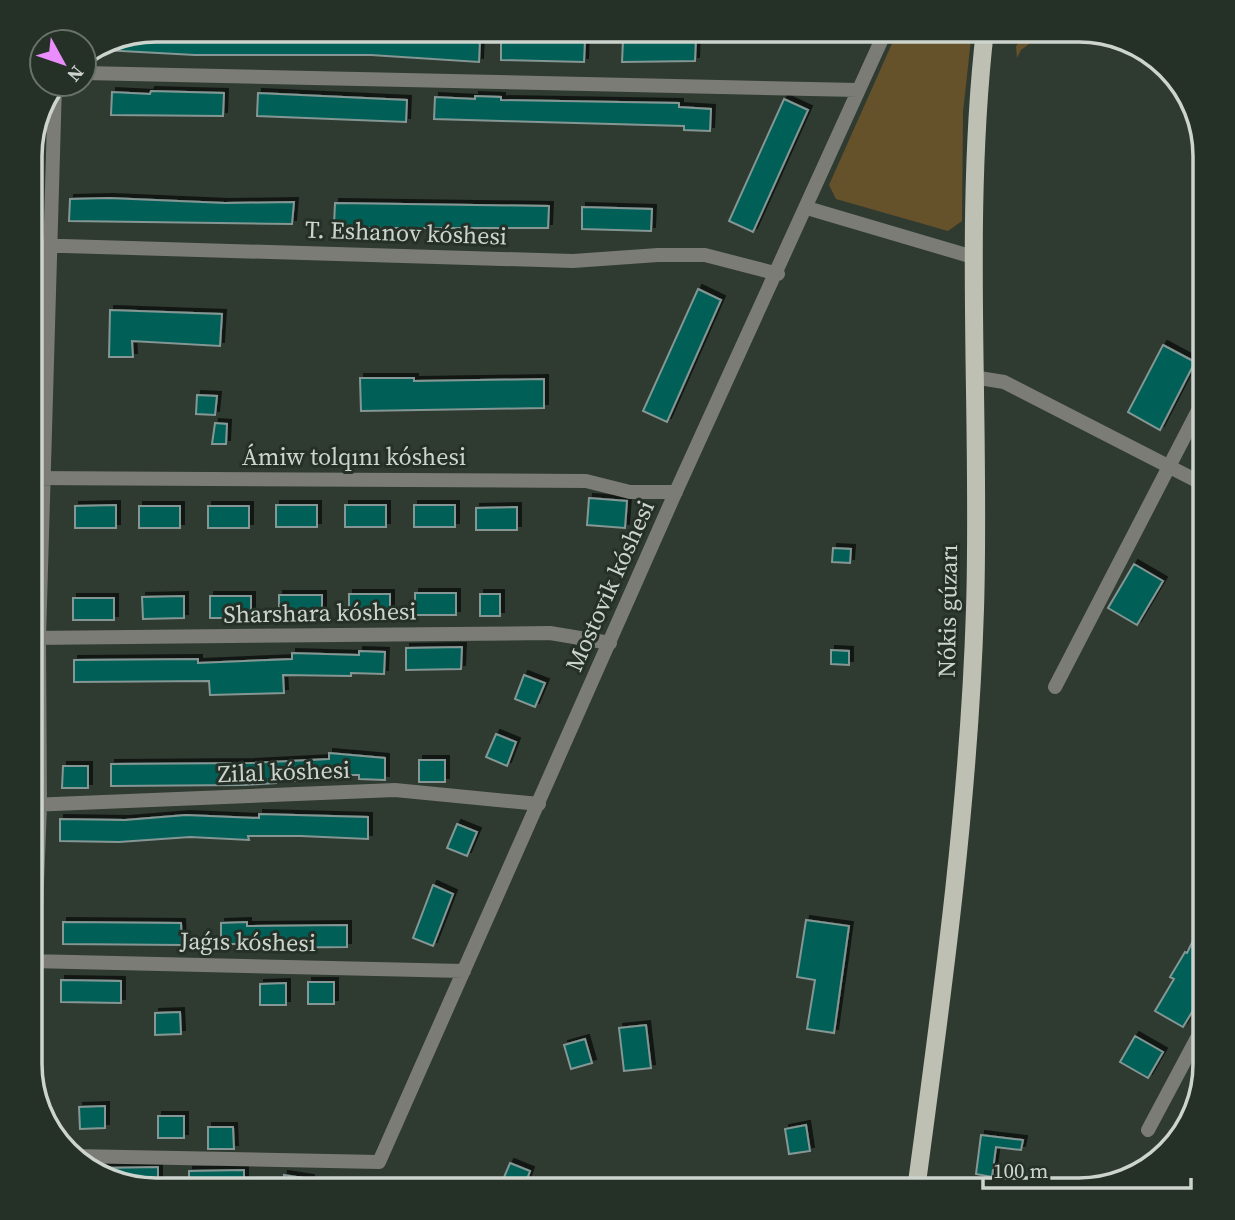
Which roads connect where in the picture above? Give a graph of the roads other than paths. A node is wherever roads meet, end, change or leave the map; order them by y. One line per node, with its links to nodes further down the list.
1 (880, 42): 4 (street, Mostovik kóshesi)
2 (984, 42): 9 (main road, Nókis gúzarı)
3 (98, 73): 4 (street)
4 (858, 89): 6 (street, Mostovik kóshesi)
5 (54, 104): 8 (street)
6 (807, 208): 9 (street); 10 (street, Mostovik kóshesi)
7 (42, 246): 8 (street, T. Eshanov kóshesi)
8 (50, 246): 10 (street, T. Eshanov kóshesi); 12 (street)
9 (973, 257): 11 (main road, Nókis gúzarı)
10 (778, 274): 17 (street, Mostovik kóshesi)
11 (973, 377): 14 (street); 28 (main road, Nókis gúzarı)
12 (42, 379)
13 (1193, 421): 14 (street)
14 (1170, 467): 16 (street); 20 (street)
15 (42, 478): 17 (street, Ámiw tolqını kóshesi)
16 (1193, 479)
17 (676, 492): 19 (street, Mostovik kóshesi)
18 (42, 638): 19 (street, Sharshara kóshesi)
19 (610, 643): 21 (street, Mostovik kóshesi)
20 (1055, 687)
21 (538, 804): 22 (street, Zilal kóshesi); 24 (street, Mostovik kóshesi)
22 (42, 805)
23 (42, 961): 24 (street, Jaǵıs kóshesi)
24 (464, 971): 27 (street, Mostovik kóshesi)
25 (1193, 1046): 26 (street)
26 (1148, 1130)
27 (88, 1156)
28 (917, 1178)

